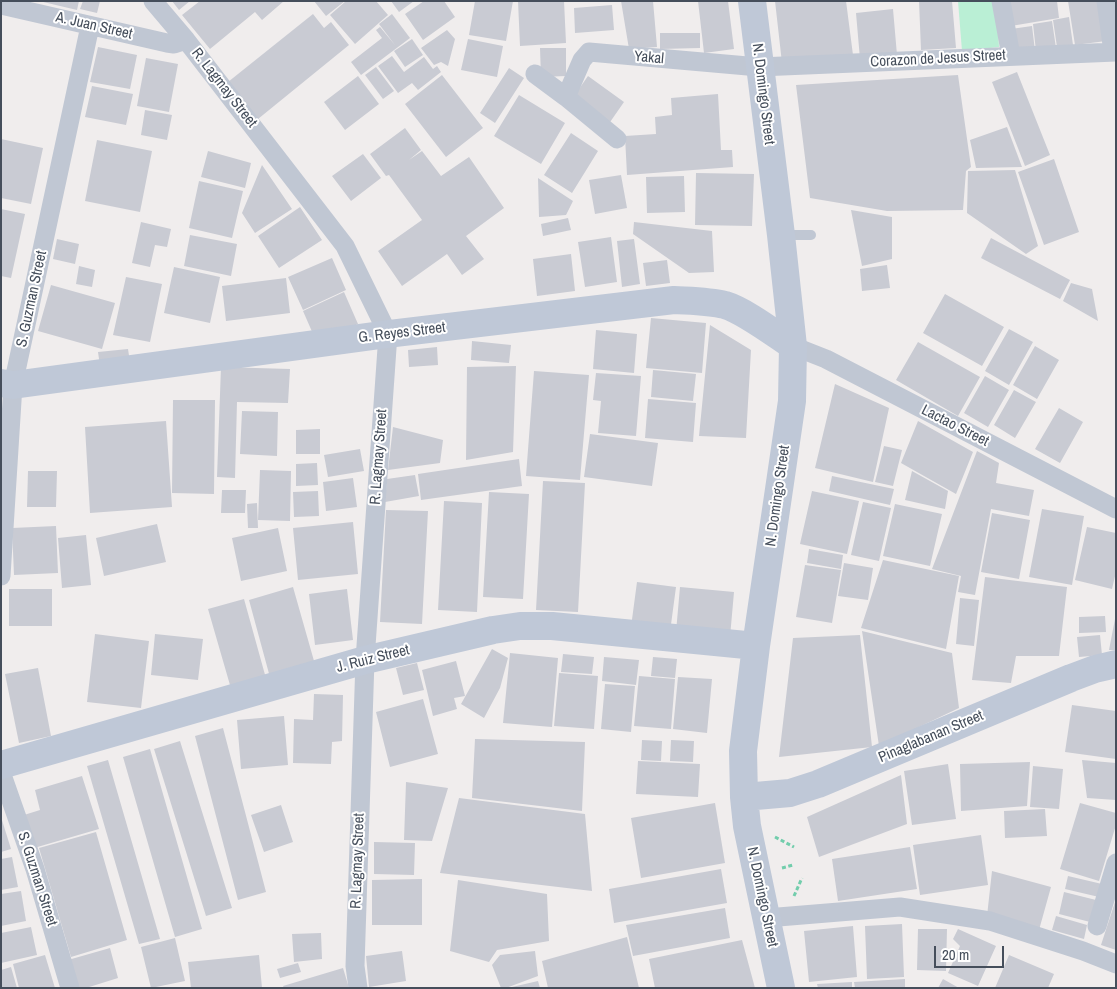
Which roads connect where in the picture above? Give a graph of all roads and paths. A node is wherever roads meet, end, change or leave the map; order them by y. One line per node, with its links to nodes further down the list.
1 (153, 1): 7 (street, R. Lagmay Street)
2 (752, 1): 10 (street, N. Domingo Street)
3 (1001, 1): 9 (street)
4 (1106, 1): 8 (street)
5 (1, 5): 6 (street, A. Juan Street)
6 (90, 26): 7 (street, A. Juan Street); 18 (street, S. Guzman Street)
7 (186, 40): 16 (street, R. Lagmay Street)
8 (1114, 52): 9 (street, Corazon de Jesus Street)
9 (1011, 56): 10 (street, Corazon de Jesus Street)
10 (760, 68): 12 (street, Yakal); 14 (street, N. Domingo Street)
11 (535, 74): 12 (street)
12 (566, 97): 13 (street)
13 (617, 139)
14 (781, 235): 15 (lane); 17 (street, N. Domingo Street)
15 (811, 235)
16 (388, 334): 17 (street, G. Reyes Street); 18 (street, G. Reyes Street); 22 (street, R. Lagmay Street)
17 (793, 346): 19 (street, Lactao Street); 21 (street, N. Domingo Street)
18 (7, 384): 20 (street, S. Guzman Street)
19 (1116, 509)
20 (1, 576)
21 (756, 646): 22 (street, J. Ruiz Street); 26 (street, N. Domingo Street)
22 (365, 660): 24 (street, J. Ruiz Street); 38 (street, R. Lagmay Street)
23 (1116, 664): 26 (street, Pinaglabanan Street)
24 (1, 765)
25 (1, 772): 37 (street, S. Guzman Street)
26 (744, 797): 34 (street, N. Domingo Street)
27 (772, 836): 28 (path)
28 (794, 847)
29 (1116, 863): 35 (street)
30 (793, 865): 31 (path)
31 (780, 869)
32 (802, 878): 33 (path)
33 (792, 900)
34 (766, 918): 36 (street); 39 (street, N. Domingo Street)
35 (1097, 926)
36 (1116, 964)
37 (70, 988)
38 (358, 988)
39 (781, 988)

